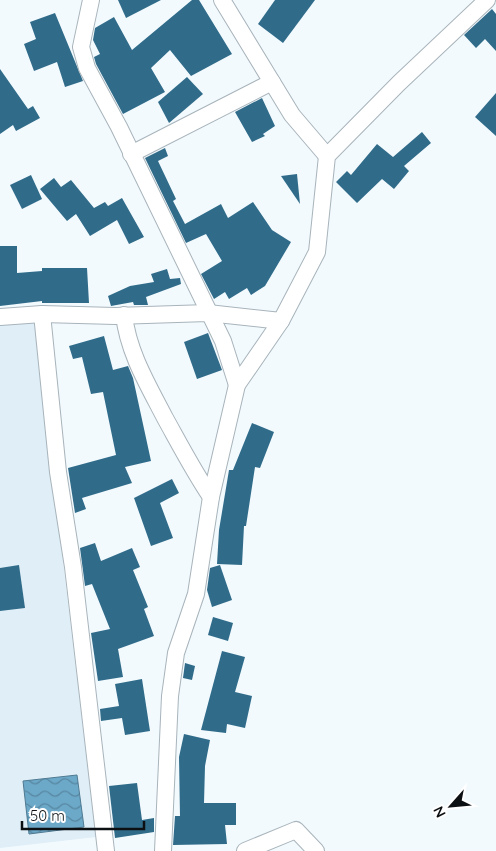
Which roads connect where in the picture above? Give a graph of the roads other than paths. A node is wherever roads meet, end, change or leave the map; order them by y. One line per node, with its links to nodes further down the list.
1 (91, 0): 5 (street)
2 (222, 0): 4 (street)
3 (487, 0): 6 (street)
4 (272, 82): 5 (street); 6 (street)
5 (131, 154): 7 (street)
6 (327, 156): 11 (street)
7 (208, 313): 9 (street); 11 (street); 12 (street)
8 (42, 314): 9 (street); 10 (street); 14 (street)
9 (124, 315): 13 (street)
10 (0, 317)
11 (281, 321): 12 (street)
12 (237, 385): 13 (street)
13 (211, 497): 15 (street)
14 (106, 851)
15 (163, 851)
16 (245, 851): 17 (street)
17 (316, 851)

